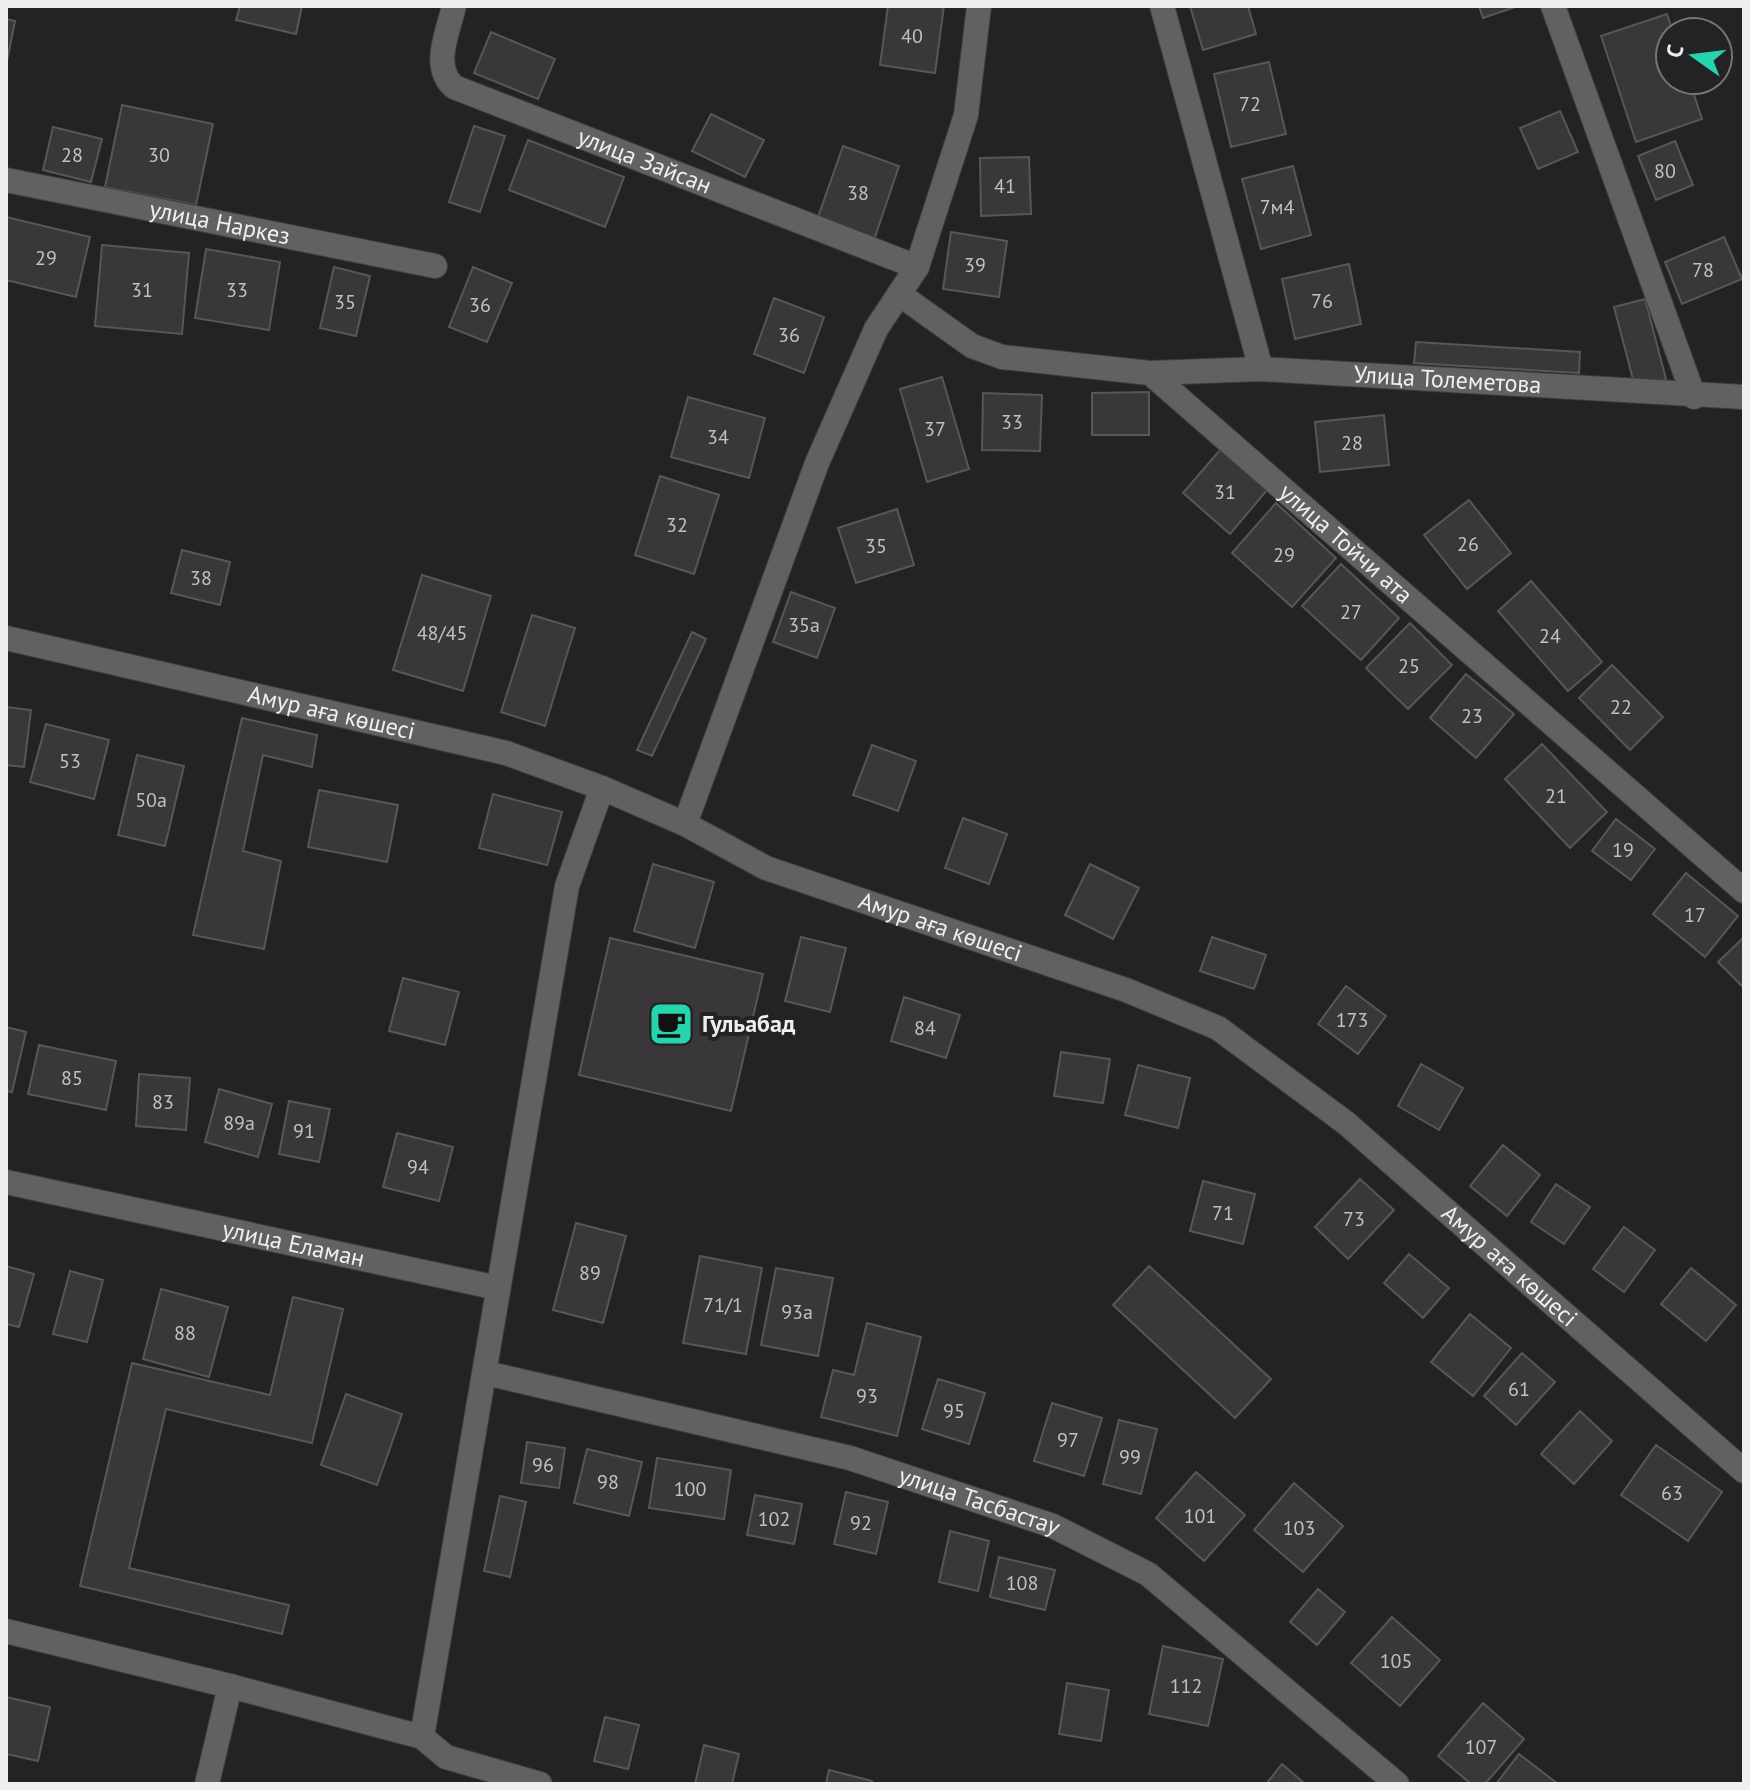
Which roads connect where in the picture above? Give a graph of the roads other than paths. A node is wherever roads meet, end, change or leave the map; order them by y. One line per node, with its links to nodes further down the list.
1 (454, 6): 7 (street, улица Зайсан)
2 (979, 6): 7 (street)
3 (1162, 6): 9 (street)
4 (1553, 6): 11 (street)
5 (6, 180): 6 (street, улица Наркез)
6 (435, 266)
7 (917, 267): 8 (street)
8 (899, 294): 10 (street); 15 (street)
9 (1261, 369): 10 (street, Улица Толеметова); 11 (street, Улица Толеметова)
10 (1150, 373): 16 (street, улица Тойчи ата)
11 (1694, 397): 12 (street, Улица Толеметова)
12 (1744, 397)
13 (6, 638): 14 (street, Амур аға көшесі)
14 (602, 788): 15 (street, Амур аға көшесі); 18 (street)
15 (685, 824): 20 (street, Амур аға көшесі)
16 (1744, 891)
17 (6, 1182): 18 (street, улица Еламан)
18 (498, 1288): 19 (street)
19 (486, 1373): 23 (street); 26 (street, улица Тасбастау)
20 (1744, 1471)
21 (6, 1631): 22 (street)
22 (230, 1686): 23 (street); 24 (street)
23 (422, 1737): 25 (street)
24 (207, 1784)
25 (540, 1784)
26 (1397, 1784)

